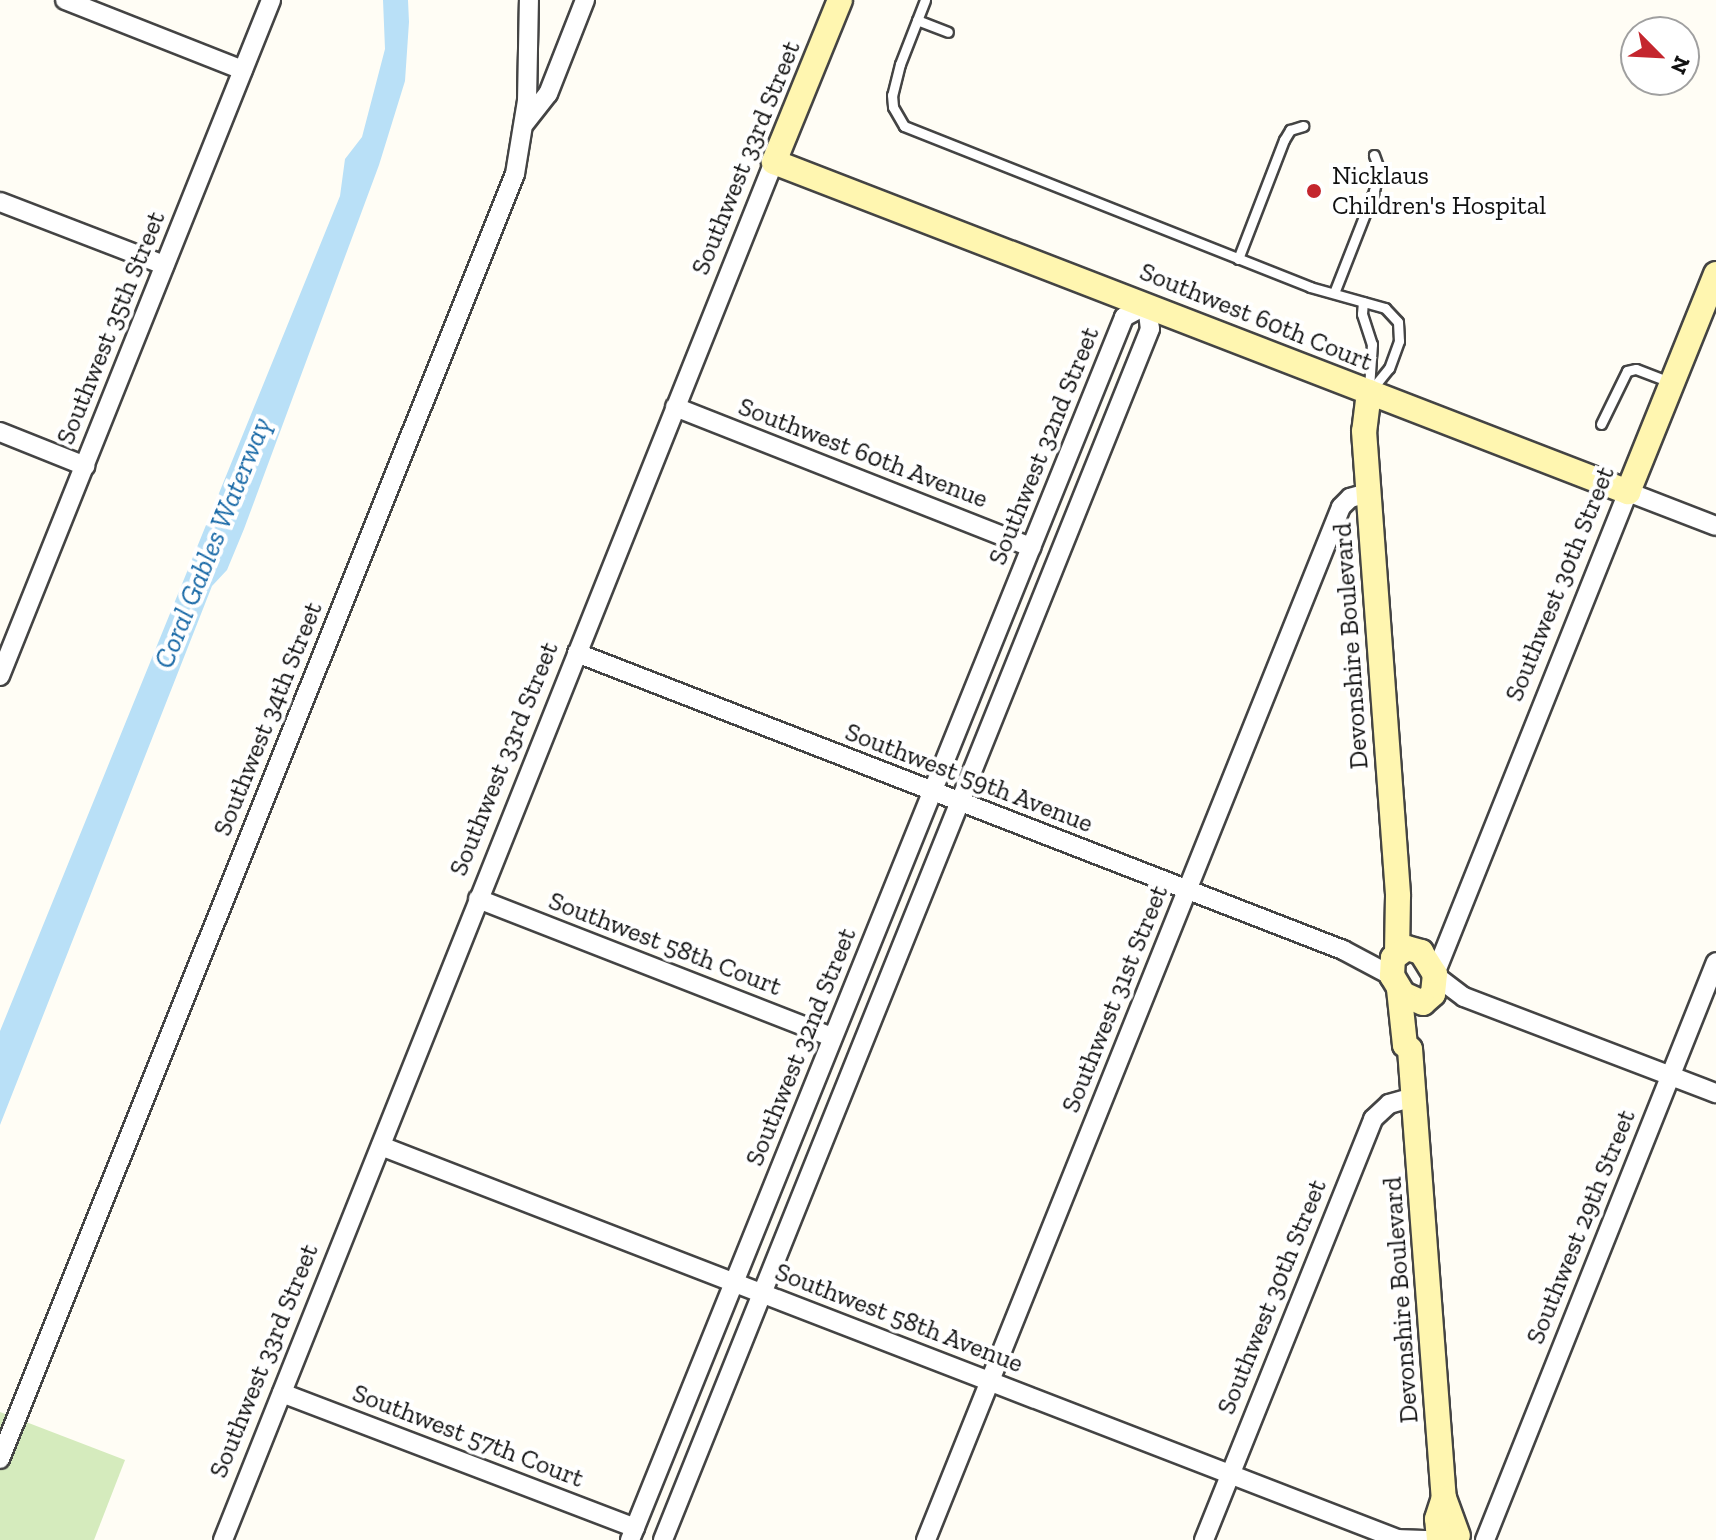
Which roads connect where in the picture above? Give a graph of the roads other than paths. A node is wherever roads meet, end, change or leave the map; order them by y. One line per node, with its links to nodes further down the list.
1 (65, 0): 9 (street)
2 (271, 0): 9 (street, Southwest 35th Street)
3 (529, 0): 10 (street)
4 (585, 0): 10 (street, Southwest 34th Street)
5 (840, 0): 13 (street, Southwest 33rd Street)
6 (925, 0): 7 (lane)
7 (917, 20): 8 (lane); 15 (lane)
8 (948, 32)
9 (243, 70): 16 (street, Southwest 35th Street)
10 (525, 123): 51 (street, Southwest 34th Street)
11 (1303, 126): 15 (lane)
12 (1374, 155): 18 (lane)
13 (774, 162): 20 (street, Southwest 60th Court); 23 (street, Southwest 33rd Street)
14 (0, 202): 16 (street)
15 (1238, 259): 18 (lane)
16 (164, 265): 26 (street, Southwest 35th Street)
17 (1716, 274): 21 (street, Southwest 30th Street)
18 (1334, 293): 19 (lane)
19 (1363, 302): 22 (lane); 22 (lane)
20 (1147, 305): 22 (street, Southwest 60th Court); 30 (street, Southwest 32nd Street); 34 (street)
21 (1673, 383): 24 (lane); 27 (street, Southwest 30th Street)
22 (1369, 392): 27 (street, Southwest 60th Court); 28 (street, Devonshire Boulevard)
23 (675, 407): 30 (street, Southwest 60th Avenue); 31 (street, Southwest 33rd Street)
24 (1601, 424)
25 (0, 432): 26 (street)
26 (85, 466): 32 (street, Southwest 35th Street)
27 (1628, 492): 29 (street, Southwest 60th Court); 37 (street, Southwest 30th Street)
28 (1368, 493): 35 (street, Southwest 31st Street); 38 (street, Devonshire Boulevard)
29 (1716, 526)
30 (1031, 547): 33 (street, Southwest 32nd Street)
31 (577, 653): 33 (street, Southwest 59th Avenue); 36 (street, Southwest 33rd Street)
32 (2, 666)
33 (932, 792): 34 (street, Southwest 59th Avenue); 41 (street, Southwest 32nd Street)
34 (960, 803): 35 (street, Southwest 59th Avenue); 48 (street)
35 (1188, 889): 38 (street, Southwest 59th Avenue); 49 (street, Southwest 31st Street)
36 (478, 899): 41 (street, Southwest 58th Court); 46 (street, Southwest 33rd Street)
37 (1456, 916): 38 (street, Southwest 30th Street); 40 (street, Southwest 30th Street)
38 (1403, 962): 40 (street); 40 (street); 42 (street, Devonshire Boulevard)
39 (1716, 962): 43 (street, Southwest 29th Street)
40 (1432, 988): 42 (street, Devonshire Boulevard); 43 (street)
41 (832, 1037): 47 (street, Southwest 32nd Street)
42 (1410, 1049): 45 (street, Devonshire Boulevard)
43 (1670, 1076): 44 (street); 55 (street, Southwest 29th Street)
44 (1716, 1093)
45 (1413, 1097): 52 (street, Southwest 30th Street); 55 (street, Devonshire Boulevard)
46 (381, 1146): 47 (street, Southwest 58th Avenue); 50 (street, Southwest 33rd Street)
47 (735, 1283): 48 (street, Southwest 58th Avenue); 53 (street, Southwest 32nd Street)
48 (763, 1294): 49 (street, Southwest 58th Avenue); 57 (street)
49 (990, 1381): 52 (street, Southwest 58th Avenue); 58 (street, Southwest 31st Street)
50 (282, 1393): 53 (street, Southwest 57th Court); 56 (street, Southwest 33rd Street)
51 (0, 1459)
52 (1231, 1474): 54 (street, Southwest 58th Avenue); 59 (street, Southwest 30th Street)
53 (632, 1534)
54 (1399, 1539): 60 (street, Southwest 58th Avenue)
55 (1460, 1539)
56 (223, 1540)
57 (663, 1540)
58 (926, 1540)
59 (1204, 1540)
60 (1430, 1540)

